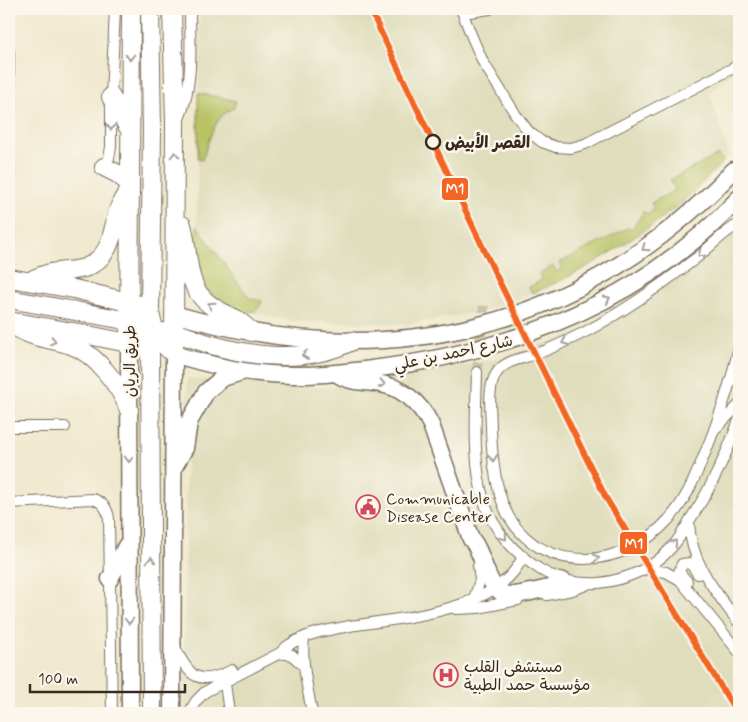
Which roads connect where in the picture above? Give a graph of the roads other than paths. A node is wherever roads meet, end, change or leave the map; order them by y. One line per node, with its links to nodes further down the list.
1 (115, 9): 10 (street)
2 (130, 9): 13 (highway, طريق الريان, one-way to 13)
3 (150, 9): 26 (highway)
4 (172, 9): 12 (highway)
5 (190, 9): 12 (street)
6 (490, 9): 7 (street)
7 (462, 11): 9 (street)
8 (9, 52): 11 (street)
9 (739, 65)
10 (111, 97): 13 (highway); 14 (street, one-way to 14)
11 (9, 114)
12 (175, 124): 18 (highway, one-way to 12)
13 (130, 131): 16 (highway, طريق الريان)
14 (104, 168): 16 (highway)
15 (734, 170): 29 (main road, شارع احمد بن علي, one-way to 29)
16 (130, 187): 21 (highway); 23 (highway, طريق الريان)
17 (739, 198): 35 (main road, شارع احمد بن علي, one-way to 17)
18 (175, 204): 24 (highway); 27 (highway, one-way to 18)
19 (739, 224): 41 (street, one-way to 41)
20 (9, 278): 21 (highway)
21 (31, 281): 23 (highway)
22 (9, 299): 26 (highway)
23 (129, 303): 26 (highway)
24 (174, 314): 26 (highway, شارع احمد بن علي); 27 (main road, شارع احمد بن علي); 28 (highway)
25 (9, 321): 30 (highway, شارع احمد بن علي); 37 (highway, one-way to 37)
26 (147, 327): 28 (highway); 30 (highway, شارع احمد بن علي); 32 (highway, شارع احمد بن علي); 66 (highway, one-way to 26)
27 (251, 332): 29 (main road, شارع احمد بن علي)
28 (174, 333): 29 (highway, one-way to 28); 32 (highway)
29 (352, 341)
30 (129, 344): 37 (main road, طريق الريان)
31 (739, 347): 41 (street)
32 (174, 354): 33 (main road, شارع احمد بن علي); 42 (main road)
33 (248, 372): 35 (main road, شارع احمد بن علي); 42 (main road)
34 (477, 372): 47 (street, شارع احمد بن علي, one-way to 47)
35 (336, 373): 45 (main road, one-way to 45)
36 (739, 405): 41 (street)
37 (129, 410): 46 (main road, طريق الريان, one-way to 46)
38 (739, 420): 44 (street, شارع احمد بن علي)
39 (9, 427): 40 (street)
40 (65, 427)
41 (716, 429)
42 (174, 467): 59 (main road)
43 (9, 502): 49 (street)
44 (689, 522): 48 (street, شارع احمد بن علي, one-way to 44); 52 (street)
45 (471, 539): 53 (main road); 55 (street)
46 (128, 542): 49 (main road); 65 (main road, طريق الريان, one-way to 65)
47 (522, 556): 50 (street, شارع احمد بن علي); 53 (street)
48 (644, 569): 51 (street, شارع احمد بن علي); 54 (street)
49 (110, 579): 64 (street)
50 (563, 581): 51 (street, شارع احمد بن علي); 53 (main road)
51 (590, 583): 56 (street)
52 (708, 583): 54 (street); 57 (street)
53 (497, 588): 55 (street)
54 (693, 594): 61 (street)
55 (474, 599): 56 (street)
56 (450, 609): 58 (street)
57 (739, 623)
58 (304, 638): 60 (street); 62 (street)
59 (173, 643): 63 (street); 67 (main road)
60 (284, 649): 62 (street); 63 (street)
61 (739, 652)
62 (304, 666): 70 (street)
63 (224, 678): 68 (street); 69 (street)
64 (112, 713)
65 (130, 713)
66 (152, 713)
67 (172, 713)
68 (189, 713)
69 (230, 713)
70 (312, 713)

